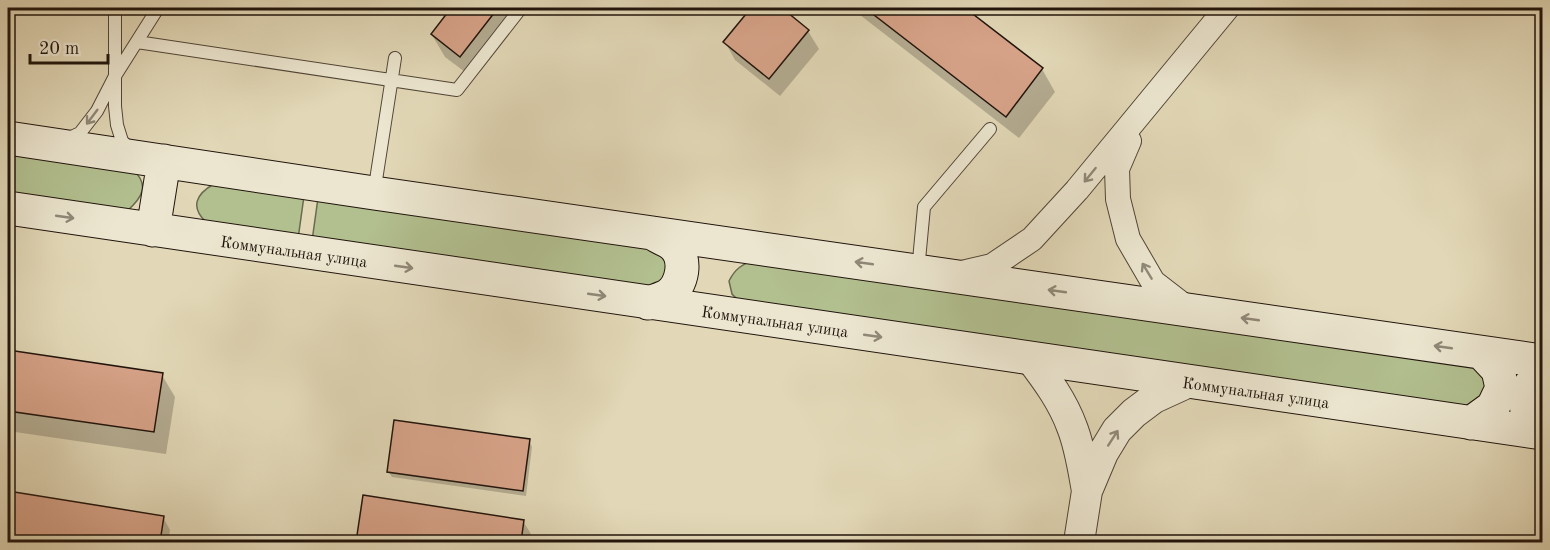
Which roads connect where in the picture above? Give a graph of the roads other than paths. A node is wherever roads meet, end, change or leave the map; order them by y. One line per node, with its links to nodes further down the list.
1 (115, 8): 7 (lane)
2 (158, 8): 5 (lane)
3 (521, 8): 8 (lane)
4 (1227, 8): 9 (street)
5 (137, 42): 7 (lane); 8 (lane)
6 (395, 58): 8 (lane)
7 (115, 76): 12 (lane, one-way to 12); 13 (lane)
8 (391, 80): 14 (lane)
9 (1141, 114): 19 (street, one-way to 19); 21 (street, one-way to 9)
10 (990, 129): 19 (lane)
11 (8, 138): 12 (main road)
12 (56, 144): 13 (main road)
13 (150, 159): 14 (main road); 16 (main road)
14 (374, 193): 17 (main road)
15 (8, 208): 16 (main road, Коммунальная улица, one-way to 16)
16 (153, 230): 20 (main road, Коммунальная улица, one-way to 20)
17 (652, 233): 18 (main road); 20 (main road)
18 (728, 244): 19 (main road, one-way to 18); 22 (main road)
19 (933, 273): 21 (main road, one-way to 19)
20 (648, 303): 22 (main road, Коммунальная улица)
21 (1189, 310): 23 (main road, one-way to 21)
22 (724, 314): 24 (main road, Коммунальная улица, one-way to 24)
23 (1482, 352): 25 (main road); 28 (main road)
24 (1031, 359): 27 (main road, Коммунальная улица); 30 (street)
25 (1542, 361)
26 (1542, 370): 29 (main road)
27 (1189, 382): 28 (main road, Коммунальная улица); 30 (street, one-way to 27)
28 (1471, 423): 29 (main road, Коммунальная улица)
29 (1542, 433)
30 (1087, 490): 31 (street)
31 (1079, 543)

